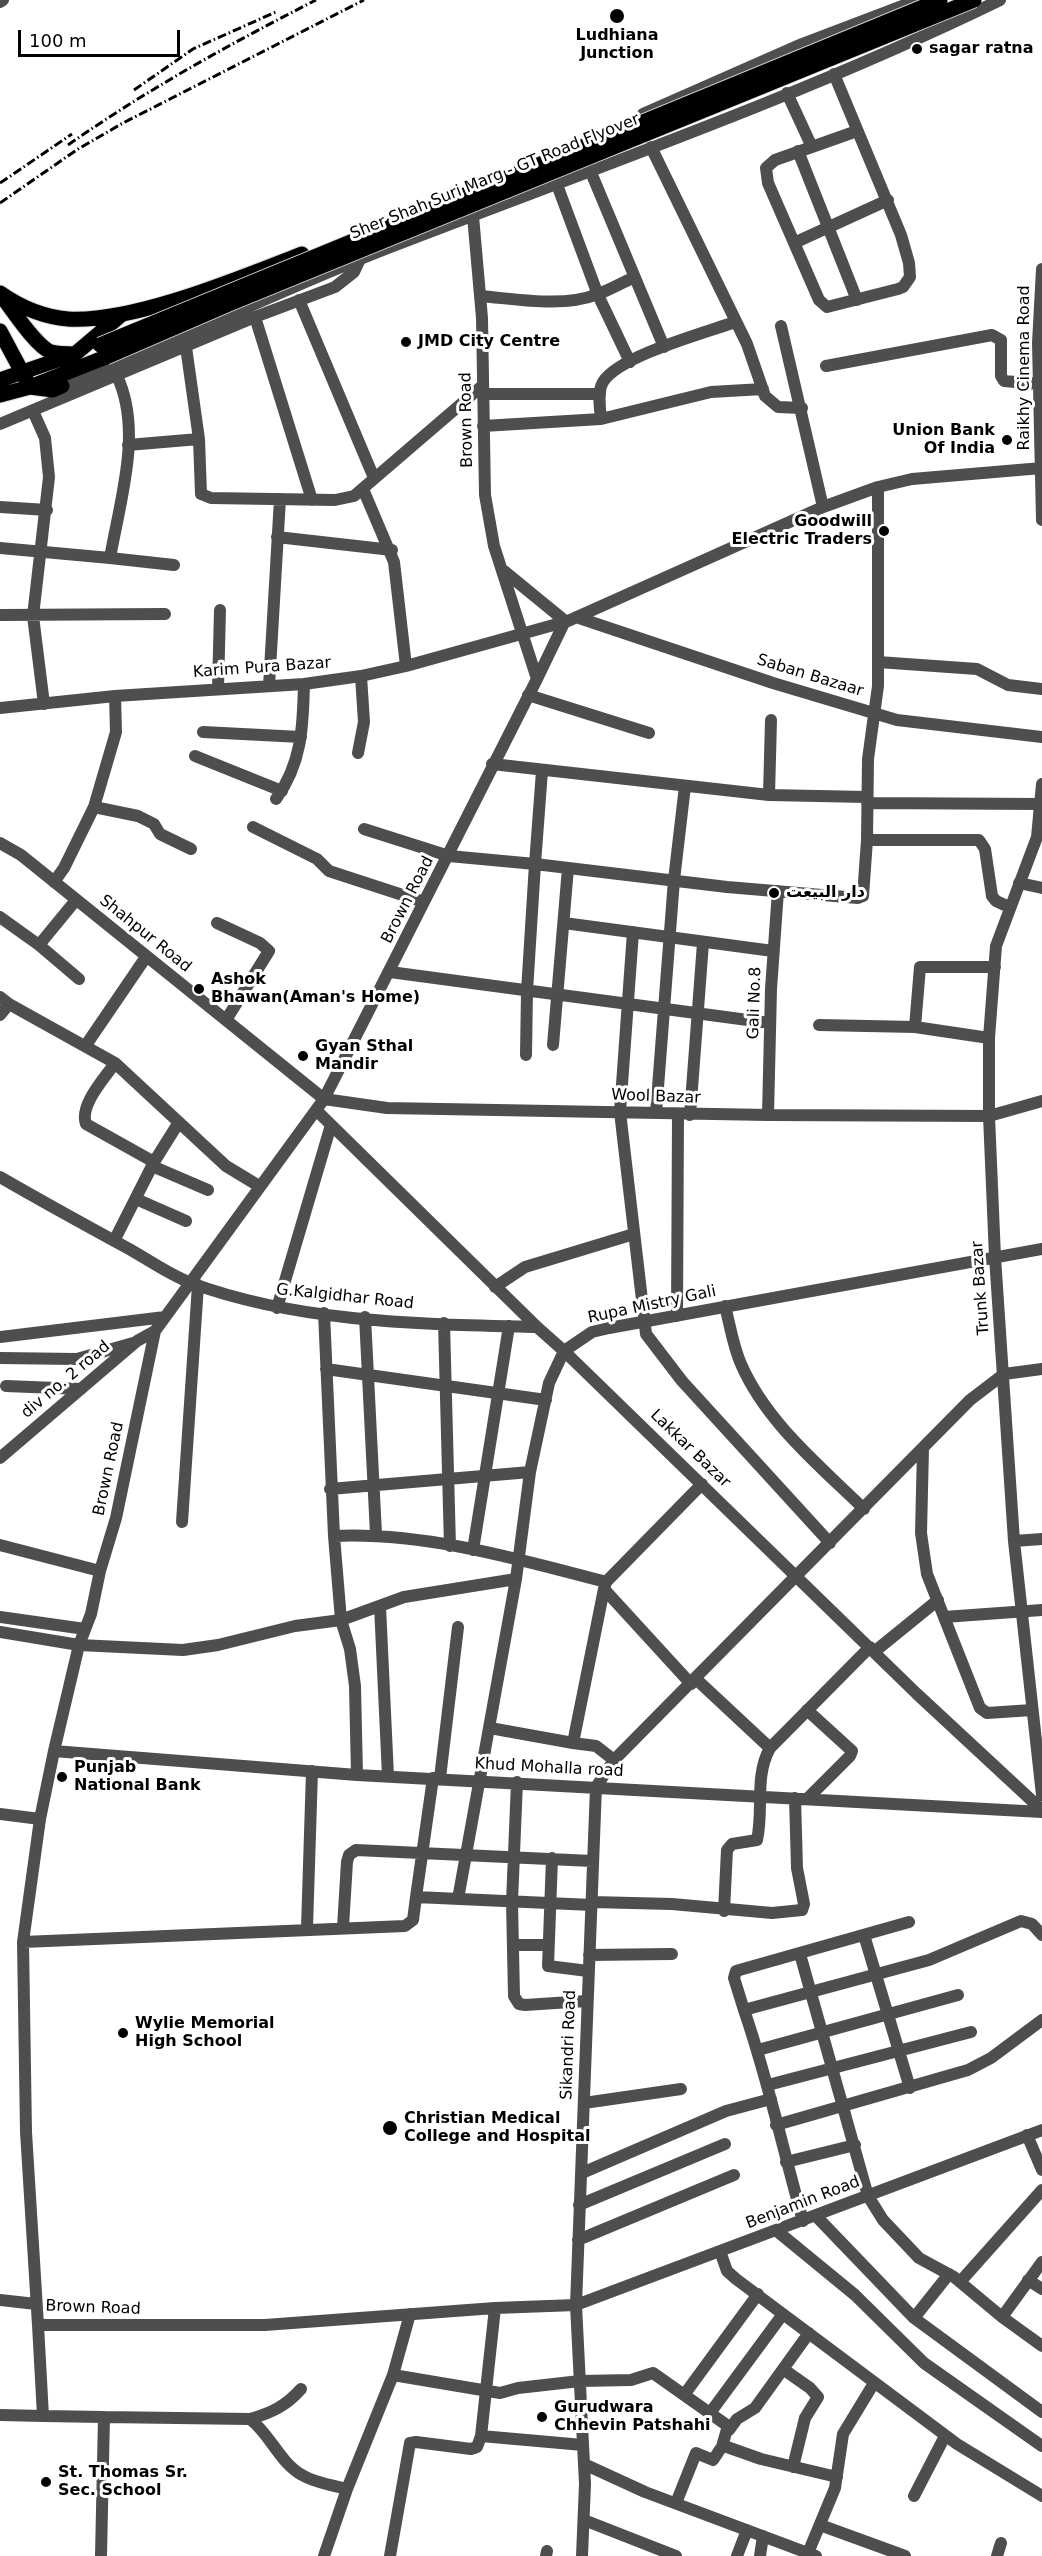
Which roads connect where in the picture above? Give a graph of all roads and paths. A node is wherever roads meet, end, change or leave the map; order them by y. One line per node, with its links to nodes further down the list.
1 (918, 0): 13 (street)
2 (940, 0): 34 (main road, Sher Shah Suri Marg - GT Road Flyover, bridge)
3 (974, 0): 40 (main road, Sher Shah Suri Marg - GT Road Flyover, bridge)
4 (1000, 0): 5 (street)
5 (834, 74): 6 (street); 7 (street)
6 (787, 93): 8 (street); 9 (street)
7 (857, 131): 8 (street); 14 (street)
8 (811, 145): 10 (street)
9 (651, 147): 11 (street); 29 (street)
10 (798, 151): 16 (street); 18 (street)
11 (590, 170): 12 (street); 21 (street)
12 (556, 182): 15 (street); 22 (street)
13 (465, 189): 15 (street, Brown Road); 17 (street)
14 (888, 200): 16 (street); 26 (street)
15 (473, 216): 19 (street); 24 (street, Brown Road)
16 (829, 227): 18 (street); 26 (street)
17 (343, 238): 19 (street); 27 (main road)
18 (794, 243): 26 (street)
19 (361, 258): 25 (street); 42 (street)
20 (1042, 269): 41 (street, Raikhy Cinema Road)
21 (633, 278): 22 (street); 33 (street)
22 (598, 294): 24 (street); 35 (street)
23 (0, 295): 27 (main road); 34 (main road); 36 (main road)
24 (480, 296): 44 (street, Brown Road)
25 (298, 300): 28 (street); 55 (street)
26 (857, 300)
27 (124, 314): 34 (main road)
28 (255, 317): 32 (street); 59 (street)
29 (735, 322): 33 (street); 43 (street)
30 (781, 326): 47 (street)
31 (0, 331): 40 (main road)
32 (186, 347): 38 (street); 52 (street)
33 (664, 347): 35 (street)
34 (75, 354): 36 (main road, Sher Shah Suri Marg - GT Road Flyover)
35 (630, 362): 45 (street)
36 (44, 365): 40 (main road, Sher Shah Suri Marg - GT Road Flyover)
37 (826, 366): 41 (street)
38 (117, 376): 48 (street); 53 (street)
39 (0, 380): 40 (main road)
40 (27, 380): 42 (main road); 46 (main road)
41 (1039, 384): 54 (street, Raikhy Cinema Road)
42 (62, 386)
43 (763, 389): 47 (street); 49 (street)
44 (482, 390): 45 (street); 51 (street, Brown Road); 55 (street)
45 (600, 394): 49 (street)
46 (0, 395)
47 (802, 408): 61 (street)
48 (33, 411): 50 (street); 62 (street)
49 (601, 419): 51 (street)
50 (0, 424)
51 (483, 426): 70 (street, Brown Road)
52 (199, 439): 53 (street); 58 (street)
53 (128, 445): 68 (street)
54 (1042, 468): 56 (street, Karim Pura Bazar); 63 (street, Raikhy Cinema Road)
55 (374, 478): 57 (street)
56 (878, 487): 61 (street, Karim Pura Bazar); 77 (street)
57 (363, 489): 59 (street); 67 (street)
58 (280, 499): 59 (street); 64 (street)
59 (312, 500)
60 (0, 507): 62 (street)
61 (823, 507): 75 (street, Karim Pura Bazar)
62 (47, 510): 66 (street)
63 (1042, 520)
64 (277, 537): 67 (street); 82 (street)
65 (0, 548): 66 (street)
66 (42, 550): 68 (street); 74 (street)
67 (392, 550): 78 (street)
68 (111, 558): 69 (street)
69 (174, 565)
70 (504, 571): 75 (street); 76 (street, Brown Road)
71 (220, 610): 83 (street)
72 (165, 614): 74 (street)
73 (0, 615): 74 (street)
74 (33, 616): 87 (street)
75 (571, 619): 76 (street, Karim Pura Bazar); 80 (street); 89 (street, Saban Bazaar)
76 (521, 633): 78 (street, Karim Pura Bazar); 80 (street, Brown Road)
77 (878, 662): 84 (street); 89 (street)
78 (406, 666): 79 (street, Karim Pura Bazar)
79 (361, 676): 81 (street, Karim Pura Bazar); 95 (street)
80 (537, 679): 85 (street, Brown Road)
81 (304, 684): 82 (street, Karim Pura Bazar); 93 (street)
82 (269, 686): 83 (street, Karim Pura Bazar)
83 (218, 688): 86 (street, Karim Pura Bazar)
84 (1042, 689)
85 (528, 695): 92 (street); 97 (street, Brown Road)
86 (115, 696): 87 (street, Karim Pura Bazar); 104 (street)
87 (44, 704): 88 (street, Karim Pura Bazar)
88 (0, 708)
89 (876, 714): 94 (street, Saban Bazaar); 102 (street)
90 (771, 720): 101 (street)
91 (203, 732): 93 (street)
92 (649, 734)
93 (302, 737): 96 (street)
94 (1042, 737)
95 (358, 753)
96 (195, 756)
97 (492, 764): 98 (street); 111 (street, Brown Road)
98 (542, 771): 100 (street); 112 (street)
99 (1042, 784): 103 (street, Trunk Bazar)
100 (685, 786): 101 (street); 114 (street)
101 (769, 795): 102 (street)
102 (867, 800): 103 (street); 108 (street)
103 (1040, 804): 107 (street, Trunk Bazar)
104 (94, 807): 110 (street); 115 (street)
105 (253, 827): 120 (street)
106 (364, 829): 111 (street)
107 (1040, 836): 116 (street, Trunk Bazar)
108 (867, 840): 118 (street); 121 (street)
109 (0, 843): 115 (street, Shahpur Road)
110 (191, 849)
111 (449, 856): 112 (street); 120 (street, Brown Road)
112 (535, 864): 113 (street); 134 (street)
113 (568, 868): 114 (street); 124 (street)
114 (674, 880): 118 (street); 126 (street)
115 (54, 882): 119 (street, Shahpur Road)
116 (1019, 883): 117 (street); 121 (street, Trunk Bazar)
117 (1042, 888)
118 (778, 891): 129 (street, Gali No.8)
119 (76, 900): 128 (street); 130 (street, Shahpur Road)
120 (424, 902): 132 (street, Brown Road)
121 (1009, 907): 131 (street, Trunk Bazar)
122 (0, 917): 128 (street)
123 (217, 923): 141 (street)
124 (564, 923): 125 (street); 135 (street)
125 (633, 932): 126 (street); 137 (street)
126 (670, 938): 127 (street); 138 (street)
127 (703, 943): 129 (street); 139 (street)
128 (39, 945): 133 (street)
129 (773, 951): 142 (street, Gali No.8)
130 (146, 957): 141 (street, Shahpur Road); 146 (street)
131 (995, 967): 144 (street); 145 (street, Trunk Bazar)
132 (390, 972): 134 (street); 150 (street, Brown Road)
133 (79, 979)
134 (527, 991): 135 (street); 148 (street)
135 (558, 995): 137 (street); 147 (street)
136 (5, 1000): 140 (street); 146 (street)
137 (626, 1005): 138 (street); 153 (street)
138 (663, 1009): 139 (street); 154 (street)
139 (698, 1012): 142 (street); 155 (street)
140 (0, 1015)
141 (226, 1020): 150 (street, Shahpur Road)
142 (770, 1023): 156 (street, Gali No.8)
143 (819, 1025): 144 (street)
144 (915, 1027): 145 (street)
145 (989, 1038): 157 (street, Trunk Bazar)
146 (86, 1045): 149 (street)
147 (553, 1045)
148 (526, 1055)
149 (115, 1063): 158 (street); 160 (street)
150 (324, 1099): 152 (street, Brown Road); 153 (street, Wool Bazar)
151 (1042, 1101): 157 (street, Wool Bazar)
152 (316, 1110): 159 (street, Lakkar Bazar); 162 (street, Brown Road)
153 (620, 1112): 154 (street, Wool Bazar); 166 (street)
154 (656, 1113): 155 (street, Wool Bazar)
155 (684, 1115): 156 (street, Wool Bazar); 175 (street)
156 (768, 1115): 157 (street, Wool Bazar)
157 (989, 1116): 169 (street, Trunk Bazar)
158 (179, 1122): 160 (street); 162 (street)
159 (331, 1125): 171 (street, Lakkar Bazar); 173 (street)
160 (153, 1164): 163 (street); 164 (street)
161 (0, 1177): 167 (street, G.Kalgidhar Road)
162 (259, 1186): 170 (street, Brown Road)
163 (208, 1190)
164 (136, 1199): 165 (street); 167 (street)
165 (186, 1221)
166 (634, 1234): 171 (street); 178 (street)
167 (114, 1241): 170 (street, G.Kalgidhar Road)
168 (1042, 1249): 169 (street, Rupa Mistry Gali)
169 (995, 1257): 172 (street, Rupa Mistry Gali); 189 (street, Trunk Bazar)
170 (194, 1284): 173 (street, G.Kalgidhar Road); 176 (street, Brown Road); 205 (street)
171 (495, 1287): 181 (street, Lakkar Bazar)
172 (725, 1306): 175 (street, Rupa Mistry Gali); 204 (street)
173 (277, 1308): 174 (street, G.Kalgidhar Road)
174 (324, 1313): 177 (street, G.Kalgidhar Road); 187 (street)
175 (677, 1316): 178 (street, Rupa Mistry Gali)
176 (165, 1317): 182 (street, Brown Road); 183 (street)
177 (365, 1317): 179 (street, G.Kalgidhar Road); 190 (street)
178 (642, 1322): 185 (street, Rupa Mistry Gali); 210 (street)
179 (444, 1323): 180 (street, G.Kalgidhar Road); 192 (street)
180 (509, 1326): 181 (street, G.Kalgidhar Road); 194 (street)
181 (537, 1327): 185 (street, Lakkar Bazar)
182 (155, 1331): 184 (street, div no. 2 road); 215 (street, Brown Road)
183 (0, 1337)
184 (137, 1341): 186 (street); 193 (street, div no. 2 road)
185 (564, 1350): 195 (street); 201 (street, Lakkar Bazar)
186 (0, 1358)
187 (326, 1369): 190 (street); 203 (street)
188 (1042, 1369): 189 (street)
189 (1005, 1374): 196 (street); 209 (street, Trunk Bazar)
190 (367, 1375): 192 (street); 202 (street)
191 (6, 1386): 193 (street)
192 (447, 1386): 194 (street); 200 (street)
193 (81, 1389): 197 (street, div no. 2 road)
194 (499, 1393): 195 (street); 199 (street)
195 (546, 1400): 198 (street)
196 (923, 1449): 204 (street); 219 (street)
197 (0, 1458)
198 (530, 1472): 199 (street); 214 (street)
199 (483, 1476): 200 (street); 213 (street)
200 (448, 1480): 202 (street); 212 (street)
201 (702, 1484): 216 (street, Lakkar Bazar); 218 (street)
202 (373, 1485): 203 (street); 206 (street)
203 (330, 1489): 207 (street)
204 (864, 1509): 210 (street)
205 (182, 1522)
206 (376, 1534): 207 (street); 212 (street)
207 (334, 1536): 225 (street)
208 (1042, 1539): 209 (street)
209 (1014, 1541): 222 (street, Trunk Bazar)
210 (830, 1543): 216 (street)
211 (0, 1545): 215 (street)
212 (450, 1546): 213 (street)
213 (473, 1550): 214 (street)
214 (519, 1559): 217 (street); 218 (street)
215 (100, 1571): 227 (street, Brown Road)
216 (798, 1577): 230 (street, Lakkar Bazar); 231 (street)
217 (516, 1578): 220 (street); 234 (street)
218 (605, 1586): 231 (street); 235 (street)
219 (938, 1600): 224 (street); 230 (street)
220 (380, 1606): 225 (street); 241 (street)
221 (1042, 1610): 222 (street)
222 (1022, 1611): 224 (street); 233 (street, Trunk Bazar)
223 (0, 1617): 227 (street)
224 (944, 1617): 233 (street)
225 (341, 1620): 229 (street); 240 (street)
226 (459, 1626): 242 (street)
227 (85, 1629): 229 (street, Brown Road)
228 (0, 1632): 229 (street)
229 (79, 1644): 237 (street, Brown Road)
230 (872, 1649): 232 (street); 249 (street, Lakkar Bazar)
231 (693, 1681): 236 (street); 238 (street)
232 (807, 1710): 236 (street); 248 (street)
233 (1036, 1715): 247 (street, Trunk Bazar)
234 (490, 1728): 235 (street); 243 (street)
235 (573, 1743): 238 (street)
236 (770, 1748): 246 (street)
237 (54, 1751): 239 (street, Khud Mohalla road); 251 (street, Brown Road)
238 (614, 1760): 245 (street)
239 (312, 1771): 240 (street, Khud Mohalla road); 265 (street)
240 (357, 1775): 241 (street, Khud Mohalla road)
241 (388, 1776): 242 (street, Khud Mohalla road)
242 (436, 1778): 243 (street, Khud Mohalla road); 252 (street)
243 (481, 1780): 244 (street, Khud Mohalla road); 253 (street)
244 (517, 1782): 245 (street, Khud Mohalla road); 254 (street)
245 (596, 1787): 246 (street, Khud Mohalla road); 256 (street, Sikandri Road)
246 (760, 1795): 248 (street, Khud Mohalla road); 262 (street)
247 (1042, 1795)
248 (801, 1799): 249 (street, Khud Mohalla road); 262 (street)
249 (1042, 1811)
250 (0, 1814): 251 (street)
251 (40, 1820): 268 (street, Brown Road)
252 (424, 1851): 253 (street); 257 (street); 264 (street)
253 (466, 1855): 254 (street); 258 (street)
254 (514, 1856): 255 (street); 259 (street)
255 (552, 1858): 256 (street); 260 (street)
256 (592, 1861): 261 (street, Sikandri Road)
257 (416, 1897): 258 (street); 264 (street)
258 (458, 1899): 259 (street)
259 (512, 1902): 260 (street); 269 (street)
260 (550, 1903): 261 (street); 270 (street)
261 (592, 1903): 262 (street); 273 (street, Sikandri Road)
262 (724, 1911)
263 (909, 1922): 266 (street)
264 (343, 1927): 265 (street)
265 (307, 1928): 268 (street)
266 (864, 1935): 272 (street); 275 (street)
267 (1042, 1935): 275 (street)
268 (23, 1942): 317 (street, Brown Road)
269 (513, 1946): 270 (street); 278 (street)
270 (548, 1946): 274 (street)
271 (672, 1954): 273 (street)
272 (800, 1954): 276 (street); 279 (street)
273 (589, 1955): 274 (street, Sikandri Road)
274 (588, 1971): 278 (street, Sikandri Road)
275 (874, 1974): 276 (street); 280 (street)
276 (811, 1992): 279 (street); 282 (street)
277 (958, 1995): 280 (street)
278 (586, 2001): 291 (street, Sikandri Road)
279 (744, 2010): 284 (street)
280 (886, 2013): 282 (street); 285 (street)
281 (1042, 2020): 288 (street)
282 (823, 2030): 284 (street); 286 (street)
283 (971, 2032): 285 (street)
284 (758, 2050): 287 (street)
285 (898, 2050): 286 (street); 288 (street)
286 (834, 2069): 287 (street); 292 (street)
287 (768, 2085): 290 (street)
288 (910, 2088): 292 (street)
289 (681, 2089): 291 (street)
290 (771, 2099): 293 (street); 300 (street)
291 (584, 2103): 300 (street, Sikandri Road)
292 (843, 2106): 293 (street); 297 (street)
293 (776, 2125): 298 (street)
294 (1042, 2130): 295 (street, Benjamin Road)
295 (1027, 2135): 299 (street); 303 (street, Benjamin Road)
296 (725, 2144): 304 (street)
297 (855, 2145): 298 (street); 303 (street)
298 (786, 2162): 306 (street)
299 (1042, 2170)
300 (582, 2173): 304 (street, Sikandri Road)
301 (734, 2175): 308 (street)
302 (1042, 2190): 313 (street)
303 (868, 2196): 305 (street, Benjamin Road); 311 (street)
304 (579, 2205): 308 (street, Sikandri Road)
305 (816, 2216): 306 (street, Benjamin Road); 323 (street)
306 (803, 2221): 307 (street, Benjamin Road)
307 (777, 2231): 309 (street, Benjamin Road); 345 (street)
308 (578, 2240): 318 (street, Sikandri Road)
309 (720, 2251): 315 (street); 318 (street, Benjamin Road)
310 (1042, 2262): 312 (street)
311 (949, 2274): 313 (street); 323 (street)
312 (1028, 2280): 314 (street); 322 (street)
313 (960, 2282): 322 (street)
314 (1042, 2289)
315 (758, 2294): 321 (street); 333 (street)
316 (0, 2300): 317 (street)
317 (36, 2304): 324 (street, Brown Road)
318 (576, 2305): 319 (street, Brown Road); 329 (street, Sikandri Road)
319 (495, 2308): 320 (street, Brown Road); 332 (street)
320 (410, 2314): 324 (street, Brown Road); 328 (street)
321 (783, 2314): 325 (street); 335 (street)
322 (1002, 2317): 326 (street)
323 (914, 2318): 334 (street)
324 (38, 2325): 337 (street)
325 (809, 2333): 327 (street); 330 (street)
326 (1042, 2346)
327 (783, 2369): 340 (street); 347 (street)
328 (393, 2375): 332 (street); 349 (street)
329 (580, 2381): 332 (street); 333 (street); 343 (street, Sikandri Road)
330 (874, 2383): 342 (street); 348 (street)
331 (301, 2389): 339 (street)
332 (487, 2390): 341 (street)
333 (684, 2395): 335 (street)
334 (1042, 2412)
335 (710, 2413): 340 (street)
336 (0, 2415): 337 (street)
337 (44, 2416): 338 (street)
338 (104, 2417): 339 (street); 359 (street)
339 (250, 2419): 349 (street)
340 (729, 2430): 344 (street)
341 (481, 2436): 343 (street); 361 (street)
342 (945, 2436): 350 (street); 351 (street)
343 (583, 2445): 346 (street, Sikandri Road)
344 (723, 2445): 347 (street); 352 (street)
345 (1042, 2446)
346 (584, 2464): 352 (street); 353 (street, Sikandri Road)
347 (793, 2467): 348 (street)
348 (837, 2477): 354 (street)
349 (347, 2489): 360 (street)
350 (914, 2496)
351 (1042, 2496)
352 (676, 2503): 355 (street)
353 (584, 2520): 362 (street, Sikandri Road); 363 (street)
354 (820, 2525): 358 (street); 366 (street)
355 (747, 2530): 356 (street); 364 (street)
356 (763, 2536): 358 (street); 365 (street)
357 (1001, 2543): 367 (street)
358 (812, 2554)
359 (101, 2556)
360 (324, 2556)
361 (390, 2556)
362 (582, 2556)
363 (676, 2556)
364 (736, 2556)
365 (760, 2556)
366 (905, 2556)
367 (997, 2556)

